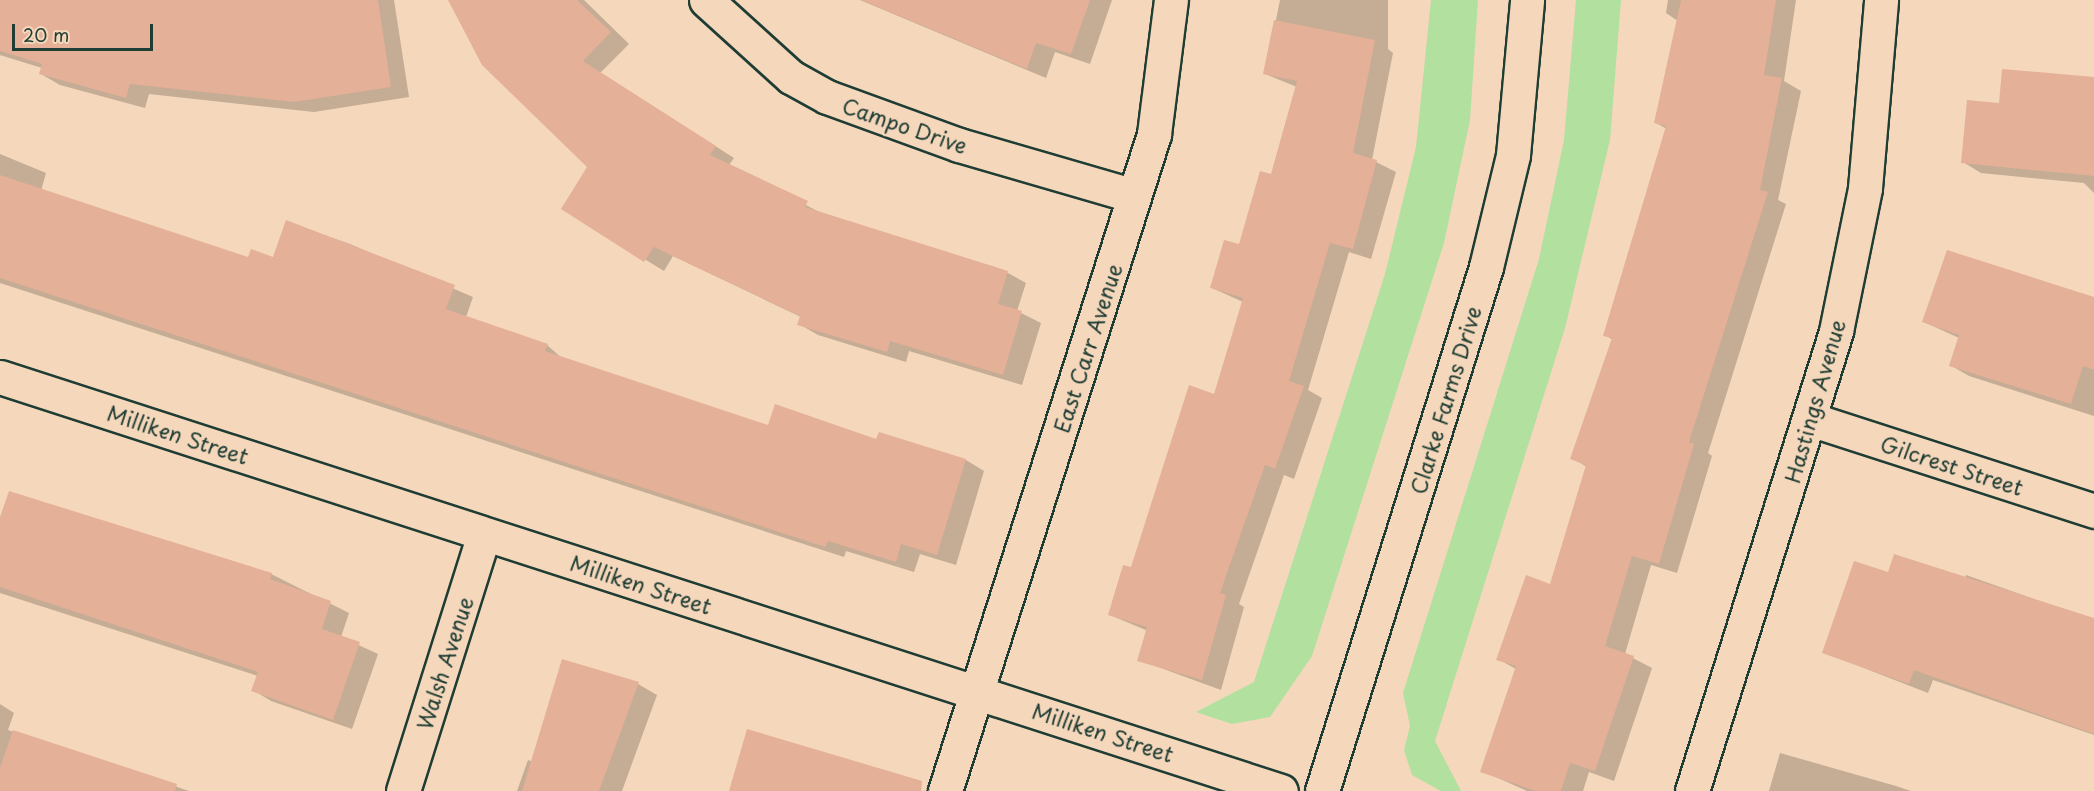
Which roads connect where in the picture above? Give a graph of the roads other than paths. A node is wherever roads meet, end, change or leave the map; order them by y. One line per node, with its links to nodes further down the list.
1 (706, 0): 5 (street, Campo Drive)
2 (1171, 0): 5 (street, East Carr Avenue)
3 (1527, 0): 14 (street, Clarke Farms Drive)
4 (1881, 0): 7 (street, Hastings Avenue)
5 (1134, 196): 10 (street, East Carr Avenue)
6 (0, 377): 9 (street, Milliken Street)
7 (1810, 419): 8 (street, Gilcrest Street); 15 (street, Hastings Avenue)
8 (2094, 511)
9 (484, 534): 10 (street, Milliken Street); 11 (street, Walsh Avenue)
10 (978, 690): 12 (street, East Carr Avenue); 13 (street, Milliken Street)
11 (404, 791)
12 (945, 791)
13 (1281, 791)
14 (1322, 791)
15 (1692, 791)

